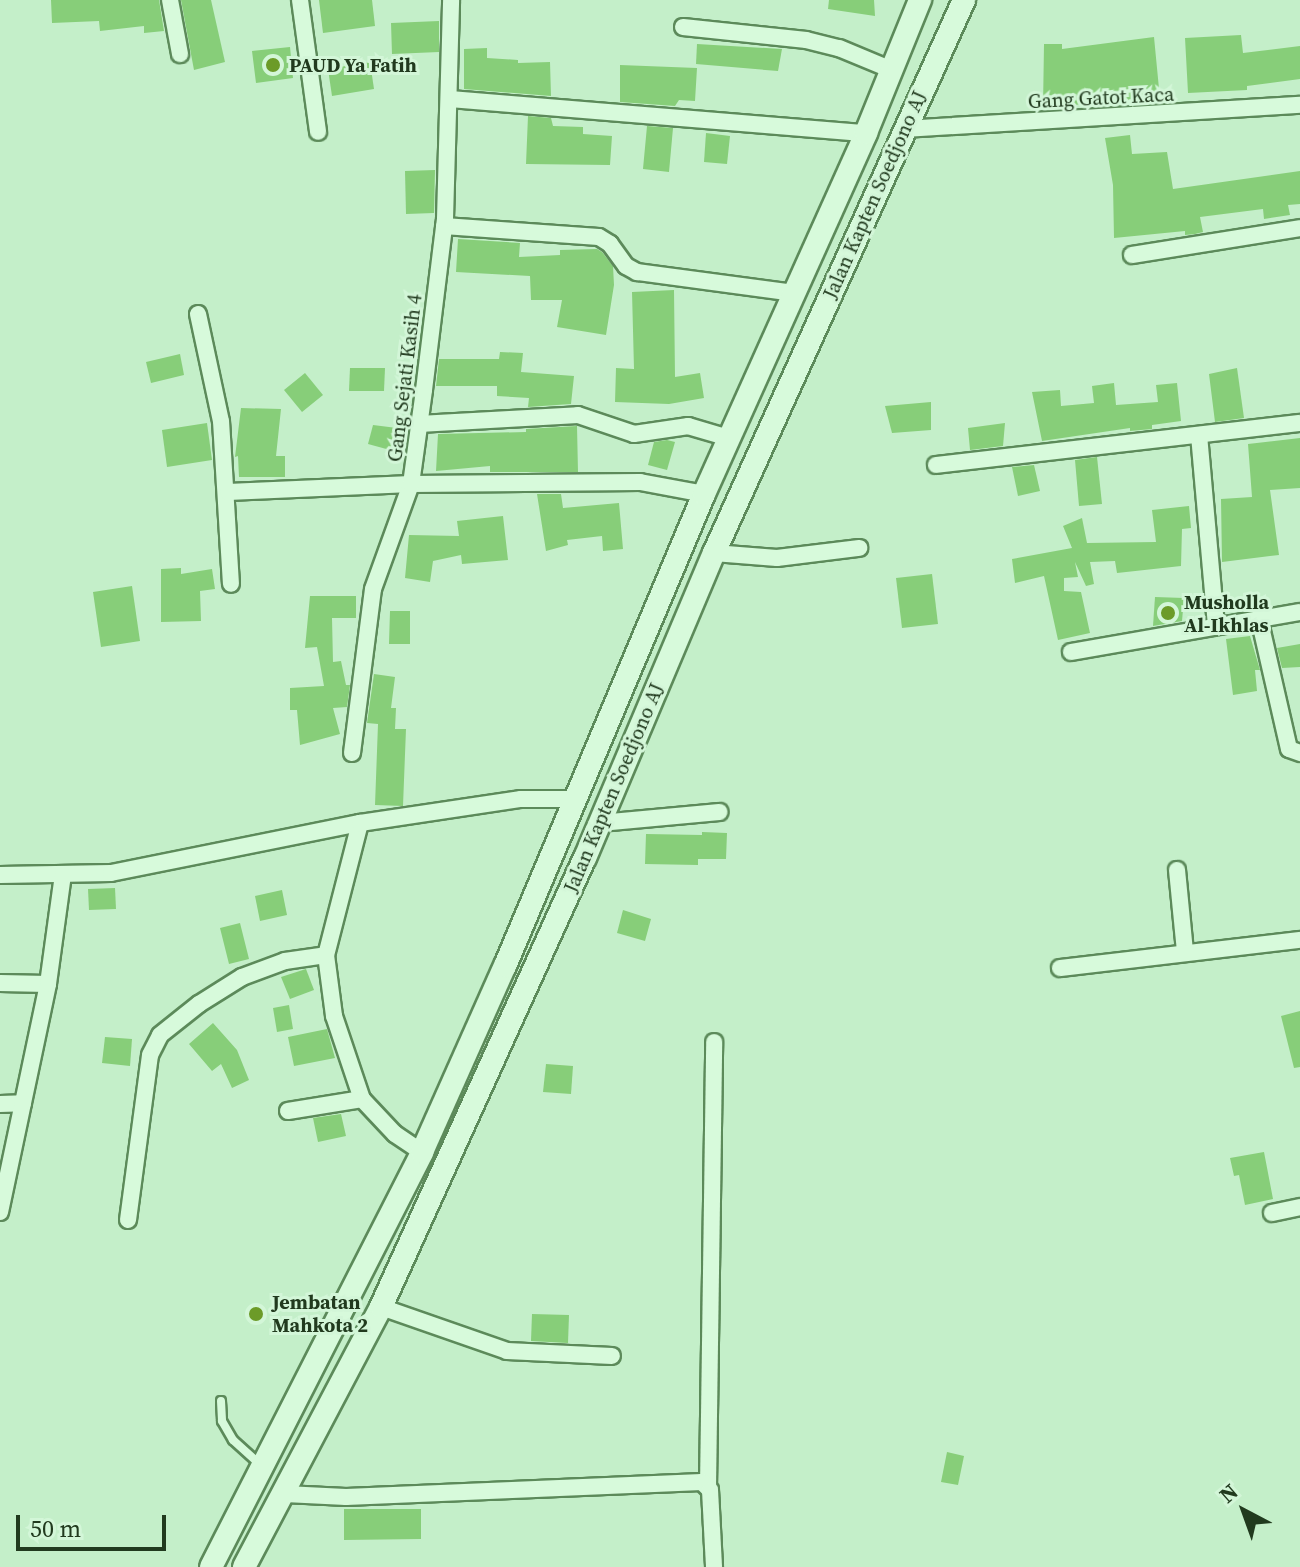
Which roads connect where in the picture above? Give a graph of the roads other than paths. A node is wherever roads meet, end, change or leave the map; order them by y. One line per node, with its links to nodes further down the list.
1 (170, 0): 7 (street)
2 (300, 0): 12 (street)
3 (451, 0): 9 (street, Gang Sejati Kasih 4)
4 (920, 0): 8 (main road, Jalan Kapten Soedjono AJ)
5 (964, 0): 11 (main road, Jalan Kapten Soedjono AJ)
6 (683, 27): 8 (street)
7 (180, 54)
8 (892, 70): 13 (main road, Jalan Kapten Soedjono AJ)
9 (450, 99): 13 (street); 14 (street, Gang Sejati Kasih 4)
10 (1300, 105): 11 (street, Gang Gatot Kaca)
11 (904, 129): 28 (main road, Jalan Kapten Soedjono AJ)
12 (318, 132)
13 (866, 133): 17 (main road, Jalan Kapten Soedjono AJ)
14 (444, 226): 17 (street); 20 (street, Gang Sejati Kasih 4)
15 (1300, 228): 16 (street)
16 (1132, 255)
17 (794, 293): 22 (main road, Jalan Kapten Soedjono AJ)
18 (198, 314): 25 (street)
19 (1300, 423): 21 (street)
20 (419, 424): 22 (street); 24 (street, Gang Sejati Kasih 4)
21 (1199, 435): 23 (street); 32 (street)
22 (729, 438): 26 (main road, Jalan Kapten Soedjono AJ)
23 (936, 465)
24 (411, 484): 25 (street); 26 (street); 34 (street, Gang Sejati Kasih 4)
25 (228, 492): 29 (street)
26 (704, 494): 36 (main road, Jalan Kapten Soedjono AJ)
27 (859, 548): 28 (street)
28 (714, 553): 39 (main road, Jalan Kapten Soedjono AJ)
29 (231, 584)
30 (1300, 612): 31 (street)
31 (1259, 618): 32 (street); 35 (street)
32 (1216, 624): 33 (street)
33 (1071, 652)
34 (352, 753)
35 (1300, 753)
36 (574, 799): 38 (street); 40 (main road, Jalan Kapten Soedjono AJ)
37 (719, 812): 39 (street)
38 (360, 823): 44 (street); 47 (street)
39 (600, 823): 41 (main road, Jalan Kapten Soedjono AJ)
40 (554, 847): 41 (main road); 56 (main road, Jalan Kapten Soedjono AJ)
41 (585, 858): 61 (main road, Jalan Kapten Soedjono AJ)
42 (1177, 870): 46 (street)
43 (0, 875): 44 (street)
44 (63, 875): 50 (street)
45 (1296, 940): 46 (street)
46 (1185, 952): 48 (street)
47 (326, 955): 52 (street); 60 (street)
48 (1060, 968)
49 (0, 983): 50 (street)
50 (48, 984): 53 (street)
51 (714, 1042): 65 (street)
52 (362, 1099): 55 (street); 56 (street)
53 (23, 1103): 54 (street); 58 (street)
54 (0, 1104)
55 (288, 1111)
56 (422, 1152): 64 (main road, Jalan Kapten Soedjono AJ)
57 (1300, 1207): 59 (street)
58 (0, 1212)
59 (1272, 1213)
60 (128, 1220)
61 (381, 1307): 62 (street); 66 (main road, Jalan Kapten Soedjono AJ)
62 (612, 1356)
63 (221, 1401): 64 (lane)
64 (262, 1466): 67 (main road, Jalan Kapten Soedjono AJ)
65 (708, 1487): 66 (street); 69 (street)
66 (285, 1494): 68 (main road, Jalan Kapten Soedjono AJ)
67 (211, 1567)
68 (244, 1567)
69 (714, 1567)

